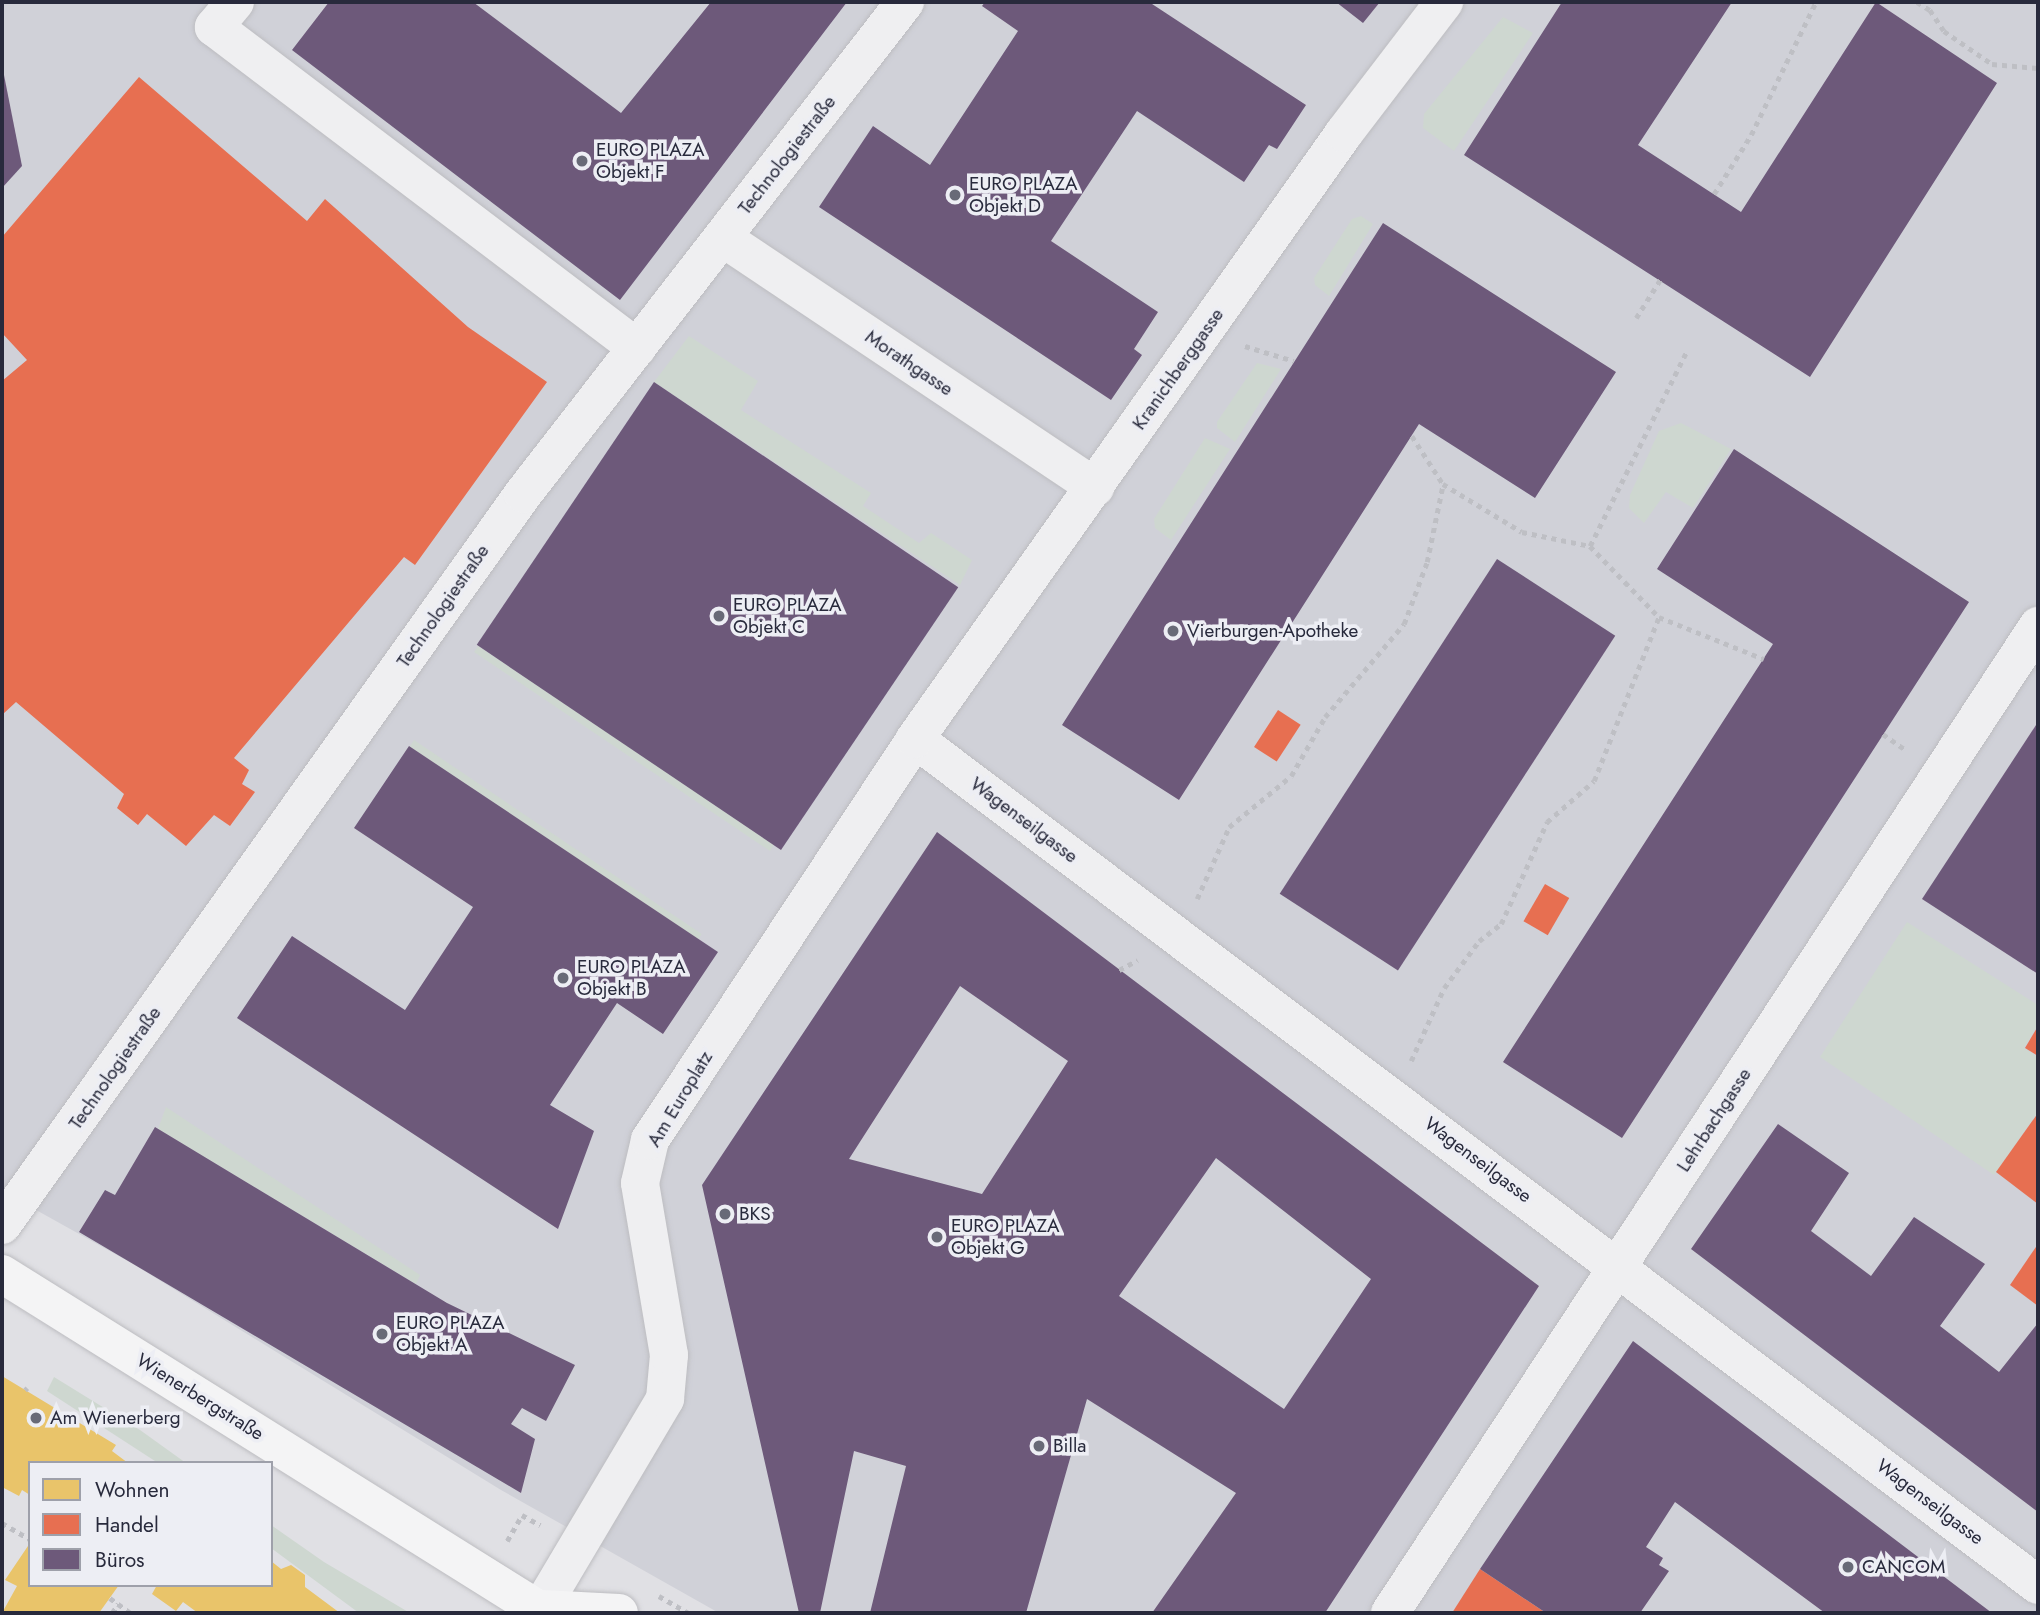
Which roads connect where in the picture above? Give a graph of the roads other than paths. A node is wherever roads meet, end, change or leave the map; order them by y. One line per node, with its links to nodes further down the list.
1 (235, 2): 5 (street)
2 (905, 2): 4 (street, Technologiestraße)
3 (1444, 2): 6 (street, Kranichberggasse)
4 (723, 238): 5 (street, Technologiestraße); 6 (street, Morathgasse)
5 (637, 348): 9 (street, Technologiestraße)
6 (1095, 487): 8 (street, Kranichberggasse)
7 (2038, 626): 10 (street, Lehrbachgasse)
8 (915, 739): 10 (street, Wagenseilgasse); 13 (street, Am Europlatz)
9 (2, 1225)
10 (1619, 1265): 12 (street, Wagenseilgasse); 15 (street, Lehrbachgasse)
11 (2, 1274): 13 (main road, Wienerbergstraße)
12 (2038, 1585)
13 (541, 1612): 14 (main road, Wienerbergstraße)
14 (619, 1613)
15 (1390, 1613)

